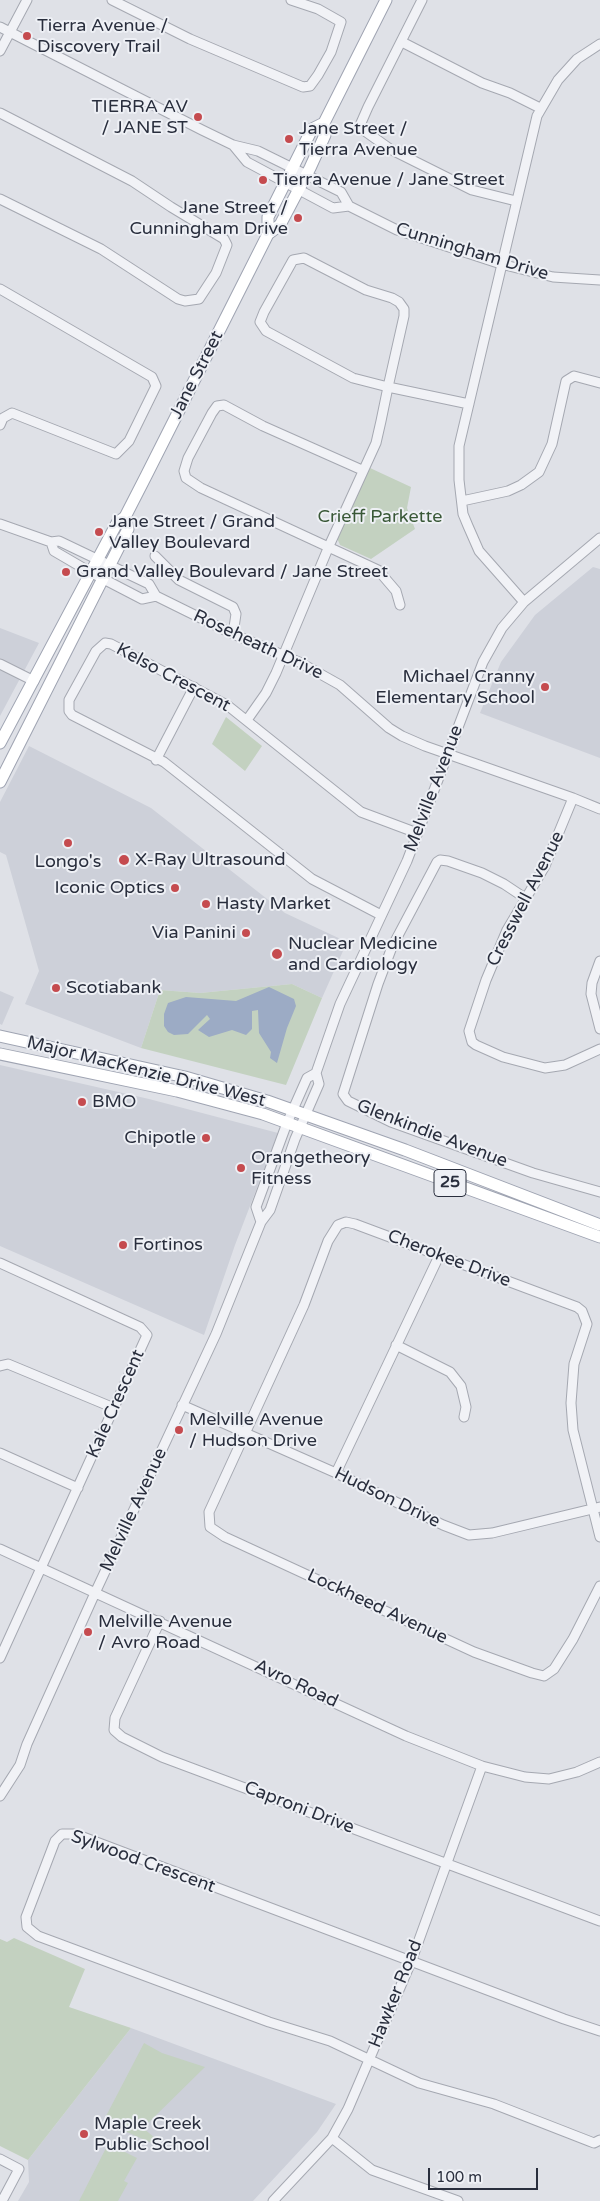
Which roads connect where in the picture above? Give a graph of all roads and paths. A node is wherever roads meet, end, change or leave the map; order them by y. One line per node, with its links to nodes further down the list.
1 (27, 0): 7 (street)
2 (112, 0): 3 (street)
3 (291, 0)
4 (386, 0): 13 (main road, Jane Street)
5 (422, 0): 8 (street)
6 (0, 28): 7 (street)
7 (10, 33): 10 (street); 14 (street)
8 (402, 42): 11 (street); 20 (street)
9 (600, 44): 11 (street)
10 (0, 51)
11 (540, 108): 20 (street)
12 (0, 113): 19 (street)
13 (324, 123): 15 (main road, Jane Street); 16 (main road, Jane Street)
14 (233, 145): 15 (street, Cunningham Drive); 17 (street, Cunningham Drive)
15 (292, 168): 16 (street, Cunningham Drive); 17 (main road, Jane Street)
16 (306, 174): 18 (main road, Jane Street); 21 (street, Cunningham Drive)
17 (285, 183): 18 (street, Cunningham Drive); 22 (main road, Jane Street)
18 (298, 190): 21 (street, Cunningham Drive); 22 (main road, Jane Street)
19 (0, 199)
20 (516, 201): 23 (street)
21 (349, 206): 23 (street, Cunningham Drive)
22 (268, 234): 32 (main road, Jane Street)
23 (501, 264): 24 (street, Cunningham Drive); 28 (street)
24 (600, 280)
25 (0, 290): 29 (street)
26 (600, 383): 31 (street)
27 (388, 387): 27 (street); 28 (street); 30 (street)
28 (469, 404): 31 (street)
29 (0, 425)
30 (362, 470): 36 (street); 36 (street)
31 (462, 501): 43 (street)
32 (126, 517): 38 (main road, Jane Street); 39 (main road, Jane Street)
33 (0, 524): 35 (street, Roseheath Drive)
34 (600, 538): 43 (street, Melville Avenue)
35 (51, 542): 38 (street, Roseheath Drive); 40 (street, Roseheath Drive)
36 (329, 546): 44 (street); 46 (street)
37 (155, 556): 45 (street)
38 (97, 560): 39 (street, Roseheath Drive); 40 (main road, Jane Street)
39 (108, 566): 41 (main road, Jane Street); 42 (street, Roseheath Drive)
40 (90, 572): 41 (street, Roseheath Drive); 48 (main road, Jane Street)
41 (102, 578): 42 (street, Roseheath Drive); 54 (main road, Jane Street)
42 (156, 596): 45 (street, Roseheath Drive)
43 (524, 602): 52 (street, Melville Avenue)
44 (400, 605)
45 (233, 634): 46 (street, Roseheath Drive)
46 (282, 655): 50 (street); 52 (street, Roseheath Drive)
47 (0, 664): 48 (street)
48 (34, 681): 51 (main road, Jane Street)
49 (194, 687): 50 (street, Kelso Crescent); 53 (street); 53 (street, Kelso Crescent)
50 (247, 720): 57 (street, Kelso Crescent)
51 (0, 743)
52 (448, 753): 55 (street, Roseheath Drive); 57 (street, Melville Avenue)
53 (156, 760): 59 (street, Kelso Crescent)
54 (0, 782)
55 (573, 798): 56 (street, Roseheath Drive); 58 (street, Cresswell Avenue)
56 (600, 809)
57 (417, 833): 59 (street, Melville Avenue)
58 (525, 898): 63 (street, Cresswell Avenue); 70 (street, Glenkindie Avenue)
59 (381, 915): 65 (street, Melville Avenue)
60 (600, 961): 61 (street)
61 (600, 1029)
62 (0, 1036): 66 (main road, Major MacKenzie Drive West / 25)
63 (600, 1049)
64 (0, 1054): 68 (main road, Major MacKenzie Drive West / 25)
65 (316, 1073): 66 (street, Melville Avenue); 67 (street, Melville Avenue)
66 (293, 1110): 67 (main road, Major MacKenzie Drive West / 25); 68 (street, Melville Avenue)
67 (307, 1115): 69 (street, Melville Avenue); 72 (main road, Major MacKenzie Drive West / 25)
68 (287, 1123): 69 (main road, Major MacKenzie Drive West / 25); 71 (street, Melville Avenue)
69 (300, 1127): 71 (street, Melville Avenue); 73 (main road, Major MacKenzie Drive West / 25)
70 (600, 1192)
71 (261, 1222): 78 (street, Melville Avenue)
72 (600, 1225)
73 (600, 1237)
74 (439, 1256): 76 (street); 81 (street, Cherokee Drive); 85 (street, Cherokee Drive)
75 (0, 1263): 79 (street, Kale Crescent)
76 (396, 1345): 80 (street); 83 (street)
77 (0, 1366): 79 (street)
78 (182, 1405): 81 (street, Hudson Drive); 90 (street, Melville Avenue)
79 (114, 1408): 84 (street, Kale Crescent)
80 (464, 1417)
81 (246, 1433): 83 (street, Hudson Drive); 89 (street, Lockheed Avenue)
82 (0, 1454): 84 (street)
83 (336, 1473): 85 (street, Hudson Drive)
84 (78, 1488): 88 (street, Kale Crescent)
85 (596, 1508): 86 (street)
86 (600, 1537)
87 (0, 1549): 88 (street, Avro Road)
88 (42, 1568): 90 (street, Avro Road); 92 (street, Kale Crescent)
89 (600, 1586)
90 (96, 1593): 91 (street, Avro Road); 95 (street, Melville Avenue)
91 (160, 1621): 94 (street, Avro Road); 96 (street, Caproni Drive)
92 (0, 1658)
93 (600, 1762): 94 (street, Avro Road)
94 (482, 1766): 96 (street, Hawker Road)
95 (0, 1796)
96 (448, 1864): 97 (street, Caproni Drive); 98 (street, Hawker Road)
97 (600, 1921)
98 (411, 1962): 99 (street, Sylwood Crescent); 100 (street, Hawker Road); 100 (street, Sylwood Crescent)
99 (600, 2031)
100 (369, 2059): 101 (street, Hawker Road); 102 (street, Sylwood Crescent)
101 (332, 2138): 105 (street, Hawker Road); 106 (street)
102 (600, 2140)
103 (0, 2159): 104 (street)
104 (2, 2201)
105 (273, 2201)
106 (458, 2201)

